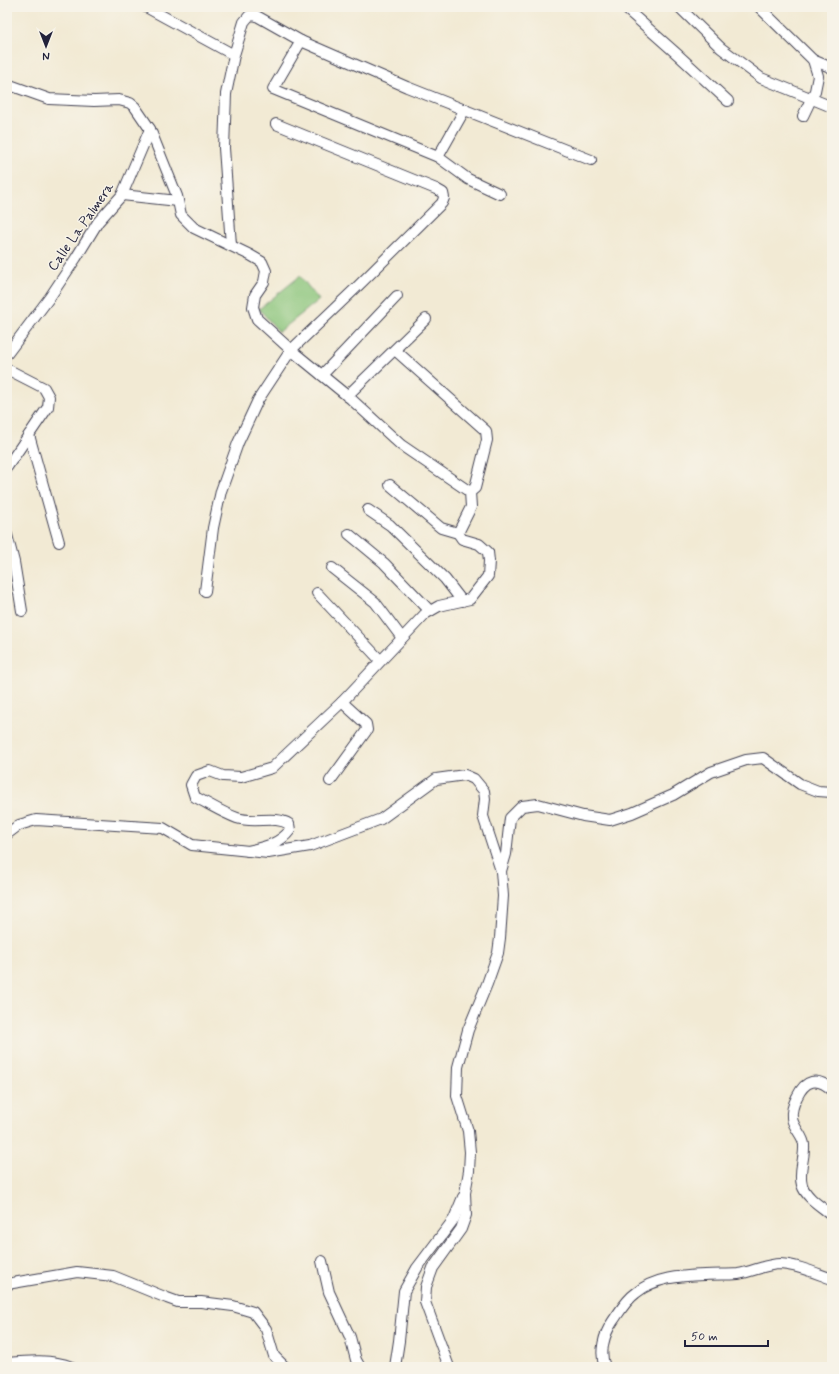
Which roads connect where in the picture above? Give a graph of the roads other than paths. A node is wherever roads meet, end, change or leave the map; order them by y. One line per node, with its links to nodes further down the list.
1 (146, 7): 6 (street)
2 (624, 7): 11 (street)
3 (679, 7): 10 (street)
4 (759, 7): 7 (street)
5 (301, 41): 6 (street); 13 (street); 17 (street)
6 (234, 55): 22 (street)
7 (813, 60): 8 (street); 10 (street)
8 (832, 68)
9 (7, 84): 16 (street)
10 (811, 98): 12 (street); 14 (street)
11 (728, 101)
12 (832, 107)
13 (465, 109): 17 (street); 18 (street)
14 (803, 116)
15 (276, 124): 25 (street)
16 (150, 129): 20 (street, Calle La Palmera); 21 (street)
17 (438, 157): 19 (street)
18 (591, 160)
19 (500, 194)
20 (122, 195): 21 (street); 27 (street, Calle La Palmera)
21 (178, 201): 22 (street)
22 (230, 245): 25 (street)
23 (397, 296): 29 (street)
24 (426, 319): 26 (street)
25 (291, 350): 29 (street); 41 (street)
26 (395, 350): 30 (street); 34 (street)
27 (7, 354)
28 (7, 369): 31 (street)
29 (322, 376): 30 (street)
30 (347, 396): 34 (street)
31 (29, 435): 32 (street); 39 (street)
32 (7, 467)
33 (390, 485): 36 (street)
34 (470, 492): 36 (street)
35 (368, 510): 43 (street)
36 (458, 532): 43 (street)
37 (349, 534): 45 (street)
38 (7, 535): 44 (street)
39 (60, 542)
40 (332, 568): 46 (street)
41 (204, 591)
42 (317, 593): 47 (street)
43 (462, 601): 45 (street)
44 (22, 611)
45 (430, 611): 46 (street)
46 (402, 638): 47 (street)
47 (380, 660): 48 (street)
48 (342, 702): 49 (street); 52 (street)
49 (330, 781)
50 (832, 792): 53 (street)
51 (7, 834): 52 (street)
52 (248, 851): 53 (street)
53 (501, 871): 55 (street)
54 (832, 1090): 56 (street)
55 (465, 1193): 64 (street); 65 (street)
56 (832, 1215)
57 (322, 1261): 63 (street)
58 (832, 1279): 66 (street)
59 (7, 1284): 62 (street)
60 (7, 1363): 61 (street)
61 (72, 1367)
62 (285, 1367)
63 (360, 1367)
64 (395, 1367)
65 (449, 1367)
66 (605, 1367)

